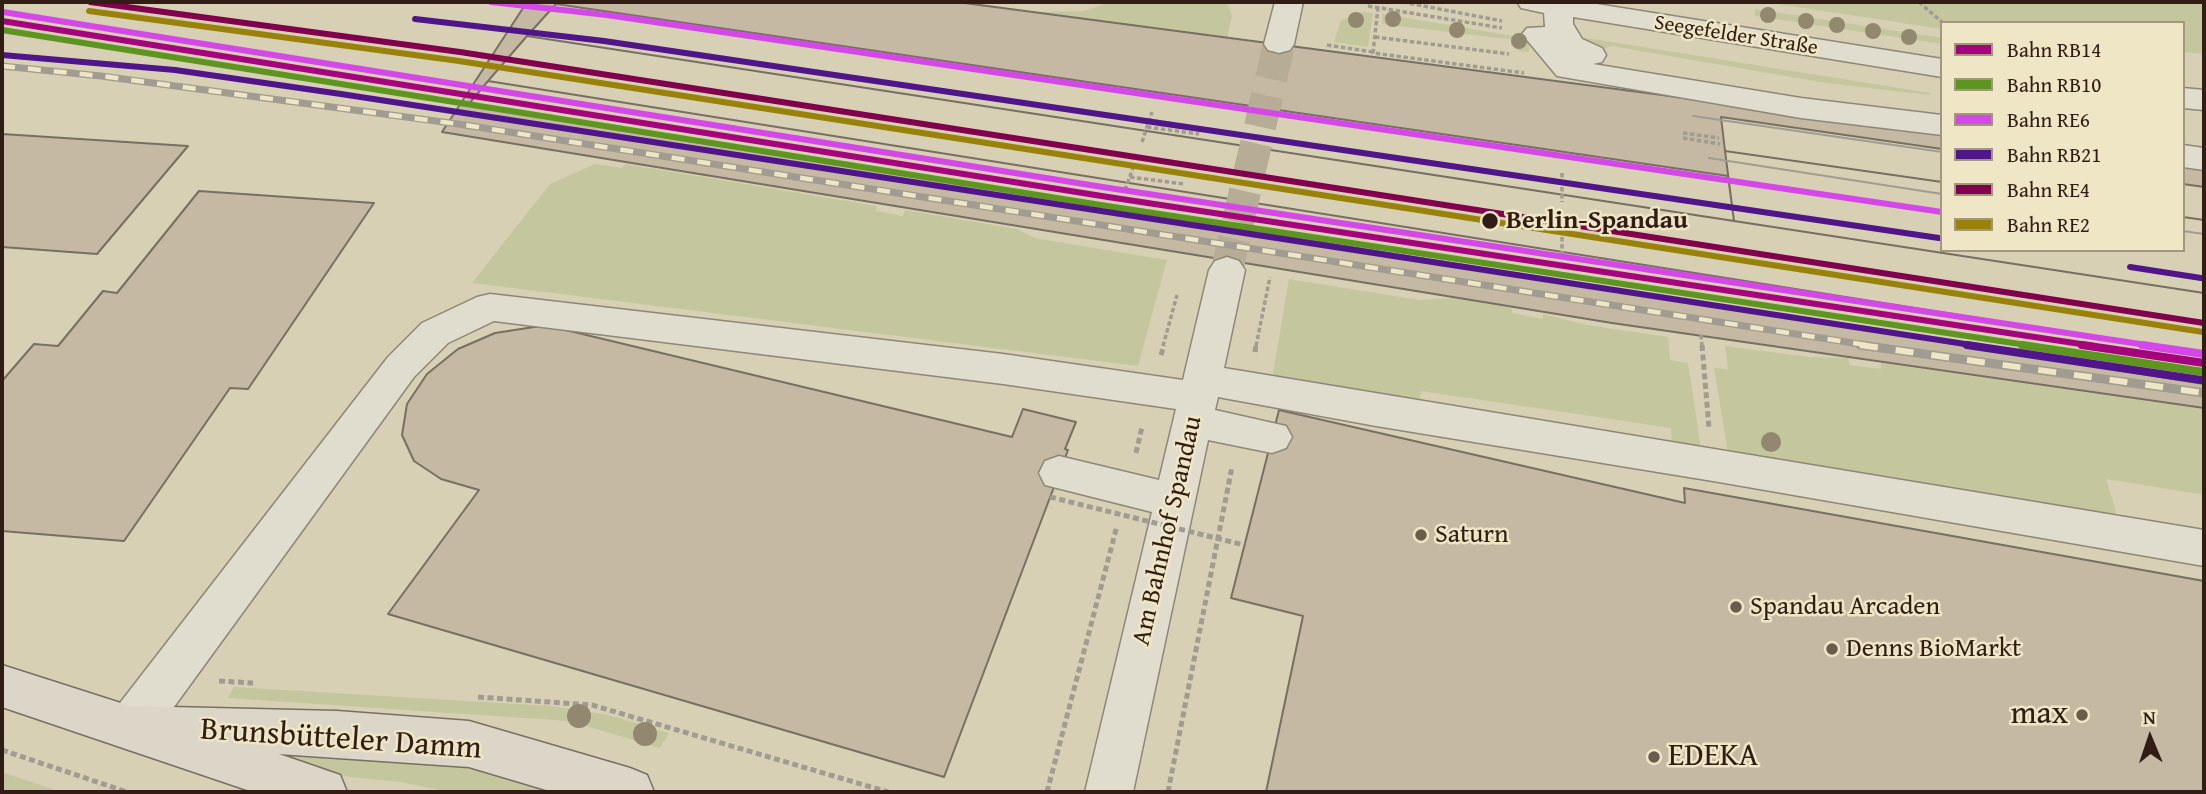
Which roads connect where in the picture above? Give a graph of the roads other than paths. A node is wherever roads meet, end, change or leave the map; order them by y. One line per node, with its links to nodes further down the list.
1 (1289, 2): 4 (street)
2 (1545, 4): 5 (street, Seegefelder Straße); 8 (street)
3 (1537, 34): 9 (street)
4 (1279, 44)
5 (1940, 68)
6 (2185, 98): 7 (street)
7 (2204, 100)
8 (1940, 111)
9 (1940, 125)
10 (2185, 141): 11 (street)
11 (2204, 143)
12 (2185, 156): 13 (street)
13 (2204, 159)
14 (1227, 270): 15 (street, Am Bahnhof Spandau)
15 (1198, 399): 16 (street); 18 (street, Am Bahnhof Spandau); 19 (street); 21 (street)
16 (1256, 433)
17 (1055, 485): 18 (street)
18 (1175, 501): 24 (street, Am Bahnhof Spandau)
19 (2204, 548)
20 (2, 686): 21 (main road, Brunsbütteler Damm)
21 (130, 728): 22 (main road, Brunsbütteler Damm); 23 (main road, Brunsbütteler Damm)
22 (324, 792)
23 (631, 792)
24 (1110, 792)

